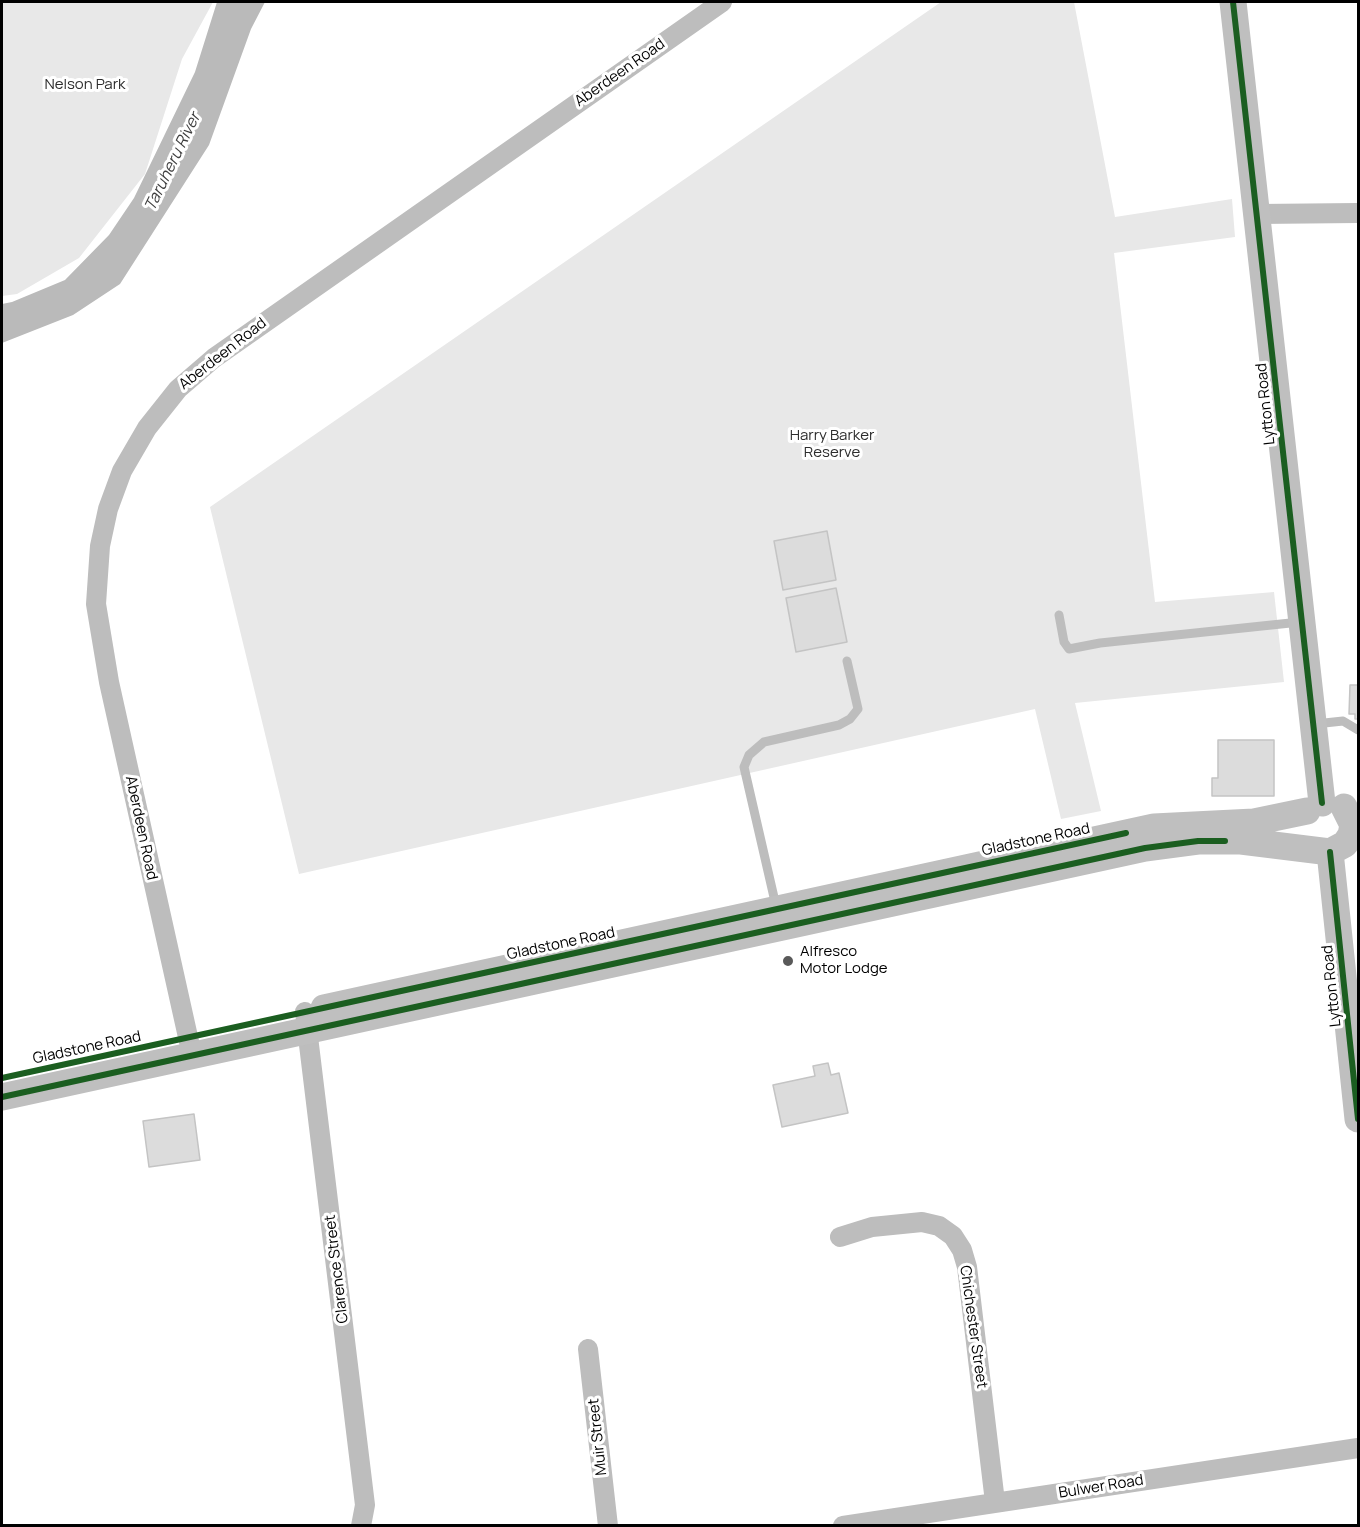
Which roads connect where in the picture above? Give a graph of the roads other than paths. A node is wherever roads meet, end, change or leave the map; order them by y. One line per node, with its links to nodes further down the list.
1 (722, 2): 14 (street, Aberdeen Road)
2 (1233, 2): 4 (main road, Lytton Road)
3 (1359, 213): 4 (street)
4 (1258, 214): 6 (main road, Lytton Road)
5 (1059, 615): 6 (lane)
6 (1302, 622): 8 (main road, Lytton Road)
7 (847, 661): 12 (lane)
8 (1314, 725): 9 (lane); 10 (main road, Lytton Road)
9 (1359, 730)
10 (1333, 807): 11 (main road); 11 (main road); 12 (main road, Gladstone Road)
11 (1336, 846): 12 (main road, Gladstone Road); 17 (main road, Lytton Road)
12 (779, 919): 13 (main road, Gladstone Road)
13 (307, 1021): 14 (main road, Gladstone Road); 22 (street, Clarence Street)
14 (190, 1047): 15 (main road, Gladstone Road); 16 (main road, Gladstone Road)
15 (2, 1078)
16 (2, 1097)
17 (1359, 1119)
18 (840, 1237): 21 (street, Chichester Street)
19 (588, 1349): 23 (street, Muir Street)
20 (1359, 1448): 21 (street, Bulwer Road)
21 (995, 1502): 24 (street, Bulwer Road)
22 (361, 1526)
23 (608, 1526)
24 (843, 1526)

